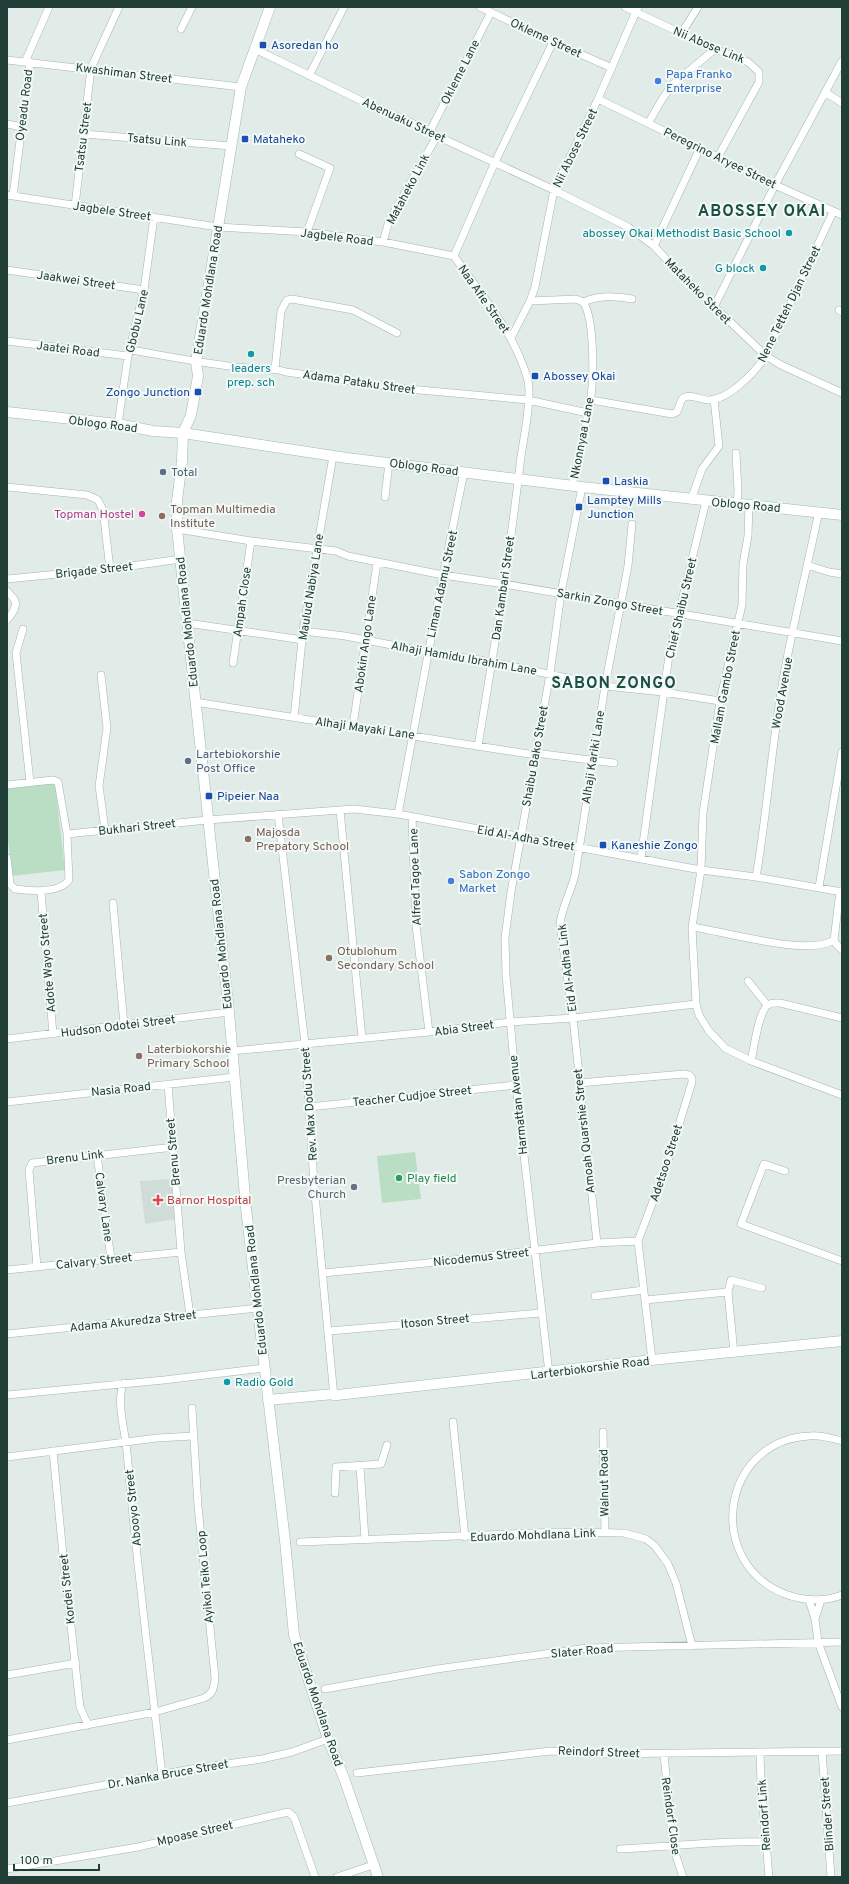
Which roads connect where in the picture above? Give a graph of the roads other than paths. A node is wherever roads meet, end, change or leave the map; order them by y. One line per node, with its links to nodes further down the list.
1 (49, 7): 18 (street, Oyeadu Road)
2 (119, 7): 19 (street, Tsatsu Street)
3 (192, 7): 11 (street)
4 (270, 7): 14 (main road, Eduardo Mohdlana Road)
5 (344, 7): 21 (street)
6 (480, 7): 10 (street, Okleme Street)
7 (625, 7): 9 (street, Nii Abose Link)
8 (698, 7): 12 (street)
9 (636, 10): 12 (street, Nii Abose Link); 20 (street, Nii Abose Street)
10 (491, 12): 13 (street, Okleme Street); 29 (street, Okleme Lane)
11 (181, 29)
12 (681, 34): 15 (street, Nii Abose Link)
13 (553, 42): 20 (street, Okleme Street); 36 (street, Naa Afie Street)
14 (255, 49): 21 (street, Abenuaku Street); 22 (main road, Eduardo Mohdlana Road)
15 (715, 49): 26 (street); 35 (street, Nii Abose Link)
16 (7, 60): 18 (street, Kwashiman Street)
17 (842, 61): 23 (street)
18 (27, 62): 19 (street, Kwashiman Street); 28 (street, Oyeadu Road)
19 (91, 68): 22 (street, Kwashiman Street); 30 (street, Tsatsu Street)
20 (612, 68): 24 (street, Nii Abose Street)
21 (310, 74): 29 (street, Abenuaku Street)
22 (241, 87): 32 (main road, Eduardo Mohdlana Road)
23 (825, 92): 25 (street); 37 (street)
24 (598, 99): 26 (street, Peregrino Aryee Street); 38 (street, Nii Abose Street)
25 (842, 103)
26 (649, 122): 33 (street, Peregrino Aryee Street)
27 (7, 124): 28 (street)
28 (22, 127): 39 (street, Oyeadu Road)
29 (430, 131): 31 (street, Abenuaku Street)
30 (84, 134): 32 (street, Tsatsu Link); 40 (street, Tsatsu Street)
31 (437, 136): 36 (street, Abenuaku Street); 46 (street, Mataheko Link)
32 (231, 146): 44 (main road, Eduardo Mohdlana Road)
33 (700, 148): 35 (street, Peregrino Aryee Street); 47 (street)
34 (300, 154): 45 (street)
35 (718, 157): 37 (street, Peregrino Aryee Street)
36 (495, 162): 38 (street, Abenuaku Street); 48 (street, Naa Afie Street)
37 (775, 185): 41 (street, Peregrino Aryee Street); 54 (street)
38 (554, 190): 47 (street, Mataheko Street); 52 (street, Nii Abose Street)
39 (10, 195): 40 (street, Jagbele Street)
40 (75, 206): 43 (street, Jagbele Street)
41 (833, 212): 42 (street, Peregrino Aryee Street); 59 (street, Nene Tetteh Djan Street)
42 (842, 216)
43 (154, 217): 44 (street, Jagbele Street); 50 (street, Gbobu Lane)
44 (218, 227): 45 (street, Jagbele Road); 60 (main road, Eduardo Mohdlana Road)
45 (307, 232): 46 (street, Jagbele Road)
46 (383, 242): 48 (street, Jagbele Road)
47 (654, 246): 54 (street, Mataheko Street)
48 (454, 256): 56 (street, Naa Afie Street)
49 (7, 270): 50 (street, Jaakwei Street)
50 (144, 290): 58 (street, Gbobu Lane)
51 (632, 299): 53 (street)
52 (530, 301): 53 (street); 56 (street, Nii Abose Street)
53 (583, 302): 65 (street, Nkonnyaa Lane)
54 (714, 307): 59 (street, Mataheko Street)
55 (397, 333): 61 (street)
56 (511, 338): 64 (street, Naa Afie Street)
57 (7, 341): 58 (street, Jaatei Road)
58 (130, 353): 60 (street, Adama Pataku Street); 68 (street, Gbobu Lane)
59 (766, 356): 62 (street, Mataheko Street); 63 (street, Nene Tetteh Djan Street)
60 (196, 362): 61 (street, Adama Pataku Street); 69 (main road, Eduardo Mohdlana Road)
61 (275, 369): 64 (street, Adama Pataku Street)
62 (842, 393)
63 (714, 399): 65 (street); 78 (street)
64 (528, 400): 67 (street, Adama Pataku Street); 74 (street, Naa Afie Street)
65 (591, 400): 67 (street, Nkonnyaa Lane)
66 (7, 412): 68 (main road, Oblogo Road)
67 (588, 413): 75 (street, Nkonnyaa Lane)
68 (118, 424): 69 (main road, Oblogo Road)
69 (183, 433): 71 (main road, Oblogo Road); 85 (main road, Eduardo Mohdlana Road)
70 (736, 453): 80 (street)
71 (333, 456): 72 (main road, Oblogo Road); 87 (street, Maulud Nabiya Lane)
72 (389, 463): 73 (main road, Oblogo Road); 77 (street)
73 (464, 472): 74 (main road, Oblogo Road); 93 (street, Liman Adamu Street)
74 (519, 478): 75 (main road, Oblogo Road); 95 (street, Dan Kambari Street)
75 (577, 486): 78 (main road, Oblogo Road); 97 (street, Shaibu Bako Street)
76 (7, 487): 91 (street)
77 (384, 497)
78 (691, 500): 79 (main road, Oblogo Road)
79 (706, 502): 80 (main road, Oblogo Road); 99 (street, Chief Shaibu Street)
80 (737, 504): 81 (main road, Oblogo Road)
81 (750, 506): 82 (main road, Oblogo Road); 102 (street, Mallam Gambo Street)
82 (819, 511): 83 (main road, Oblogo Road); 90 (street, Wood Avenue)
83 (842, 515)
84 (632, 524): 98 (street, Alhaji Kariki Lane)
85 (177, 529): 86 (street, Sarkin Zongo Street); 88 (main road, Eduardo Mohdlana Road)
86 (252, 541): 87 (street, Sarkin Zongo Street); 104 (street, Ampah Close)
87 (317, 549): 89 (street, Sarkin Zongo Street); 105 (street, Maulud Nabiya Lane)
88 (181, 559): 91 (street, Brigade Street); 101 (main road, Eduardo Mohdlana Road)
89 (377, 563): 93 (street, Sarkin Zongo Street); 108 (street, Abokin Ango Lane)
90 (808, 565): 92 (street); 106 (street, Wood Avenue)
91 (110, 569): 94 (street, Brigade Street)
92 (842, 574)
93 (443, 575): 95 (street, Sarkin Zongo Street); 110 (street, Liman Adamu Street)
94 (7, 579)
95 (504, 584): 97 (street, Sarkin Zongo Street); 111 (street, Dan Kambari Street)
96 (7, 591): 100 (street)
97 (561, 593): 98 (street, Sarkin Zongo Street); 113 (street, Shaibu Bako Street)
98 (620, 603): 99 (street, Sarkin Zongo Street); 115 (street, Alhaji Kariki Lane)
99 (678, 614): 102 (street, Sarkin Zongo Street); 116 (street, Chief Shaibu Street)
100 (8, 616)
101 (187, 623): 104 (street); 118 (main road, Eduardo Mohdlana Road)
102 (737, 623): 106 (street, Sarkin Zongo Street); 117 (street, Mallam Gambo Street)
103 (23, 629): 127 (street)
104 (238, 630): 107 (street); 112 (street, Ampah Close)
105 (304, 631): 107 (street, Maulud Nabiya Lane); 108 (street, Alhaji Hamidu Ibrahim Lane)
106 (793, 632): 109 (street, Sarkin Zongo Street); 141 (street, Wood Avenue)
107 (303, 640): 119 (street, Maulud Nabiya Lane)
108 (365, 640): 110 (street, Alhaji Hamidu Ibrahim Lane); 120 (street, Abokin Ango Lane)
109 (842, 642)
110 (428, 652): 111 (street, Alhaji Hamidu Ibrahim Lane); 121 (street, Liman Adamu Street)
111 (492, 662): 113 (street, Alhaji Hamidu Ibrahim Lane); 122 (street, Dan Kambari Street)
112 (233, 663)
113 (550, 674): 115 (street, Alhaji Hamidu Ibrahim Lane); 124 (street, Shaibu Bako Street)
114 (100, 675): 134 (street)
115 (605, 686): 116 (street, Alhaji Hamidu Ibrahim Lane); 125 (street, Alhaji Kariki Lane)
116 (663, 692): 117 (street, Alhaji Hamidu Ibrahim Lane); 139 (street, Chief Shaibu Street)
117 (720, 701): 140 (street, Mallam Gambo Street)
118 (195, 702): 119 (street, Alhaji Mayaki Lane); 133 (main road, Eduardo Mohdlana Road)
119 (294, 718): 120 (street, Alhaji Mayaki Lane)
120 (353, 726): 121 (street, Alhaji Mayaki Lane)
121 (412, 735): 122 (street, Alhaji Mayaki Lane); 131 (street, Liman Adamu Street)
122 (478, 746): 124 (street, Alhaji Mayaki Lane)
123 (842, 752): 142 (street)
124 (535, 754): 125 (street, Alhaji Mayaki Lane); 136 (street, Shaibu Bako Street)
125 (593, 762): 126 (street, Alhaji Mayaki Lane); 137 (street, Alhaji Kariki Lane)
126 (614, 763)
127 (30, 782): 128 (street); 135 (street)
128 (7, 785)
129 (340, 810): 130 (street, Eid Al-Adha Street); 131 (street, Eid Al-Adha Street); 159 (street)
130 (278, 814): 133 (street, Eid Al-Adha Street); 161 (street, Rev. Max Dodu Street)
131 (398, 814): 132 (street, Eid Al-Adha Street)
132 (412, 817): 136 (street, Eid Al-Adha Street); 157 (street, Alfred Tagoe Lane)
133 (208, 820): 134 (street, Bukhari Street); 152 (main road, Eduardo Mohdlana Road)
134 (106, 830): 135 (street, Bukhari Street)
135 (66, 834): 144 (street)
136 (522, 836): 137 (street, Eid Al-Adha Street); 155 (street, Harmattan Avenue)
137 (578, 848): 139 (street, Eid Al-Adha Street); 153 (street, Eid Al-Adha Link)
138 (7, 858): 144 (street)
139 (641, 858): 140 (street, Eid Al-Adha Street)
140 (701, 870): 141 (street, Eid Al-Adha Street); 146 (street, Mallam Gambo Street)
141 (756, 877): 142 (street, Eid Al-Adha Street)
142 (819, 887): 143 (street, Eid Al-Adha Street)
143 (841, 891): 147 (street)
144 (41, 892): 158 (street, Adote Wayo Street)
145 (113, 903): 156 (street)
146 (692, 927): 147 (street); 150 (street, Mallam Gambo Street)
147 (834, 940): 148 (street)
148 (842, 950)
149 (748, 981): 151 (street)
150 (696, 1004): 153 (street, Abia Street); 163 (street)
151 (766, 1005): 154 (street); 163 (street)
152 (229, 1012): 156 (street, Hudson Odotei Street); 162 (main road, Eduardo Mohdlana Road)
153 (573, 1018): 155 (street, Abia Street); 165 (street, Amoah Quarshie Street)
154 (842, 1018)
155 (510, 1022): 157 (street, Abia Street); 167 (street, Harmattan Avenue)
156 (124, 1025): 158 (street, Hudson Odotei Street)
157 (429, 1032): 159 (street, Abia Street)
158 (53, 1034): 160 (street, Hudson Odotei Street)
159 (362, 1038): 161 (street, Abia Street)
160 (7, 1039)
161 (305, 1044): 162 (street, Abia Street); 170 (street, Rev. Max Dodu Street)
162 (232, 1051): 164 (main road, Eduardo Mohdlana Road)
163 (751, 1061): 168 (street)
164 (235, 1077): 166 (street, Nasia Road); 188 (main road, Eduardo Mohdlana Road)
165 (579, 1082): 174 (street, Adetsoo Street); 175 (street, Amoah Quarshie Street)
166 (168, 1084): 169 (street, Nasia Road); 171 (street, Brenu Street)
167 (516, 1085): 170 (street, Teacher Cudjoe Street); 176 (street, Harmattan Avenue)
168 (842, 1095)
169 (7, 1102)
170 (309, 1107): 182 (street, Rev. Max Dodu Street)
171 (174, 1147): 172 (street, Brenu Link); 177 (street, Brenu Street)
172 (97, 1155): 178 (street, Calvary Lane); 180 (street, Brenu Link)
173 (785, 1172): 179 (street)
174 (638, 1241): 175 (street, Nicodemus Street); 184 (street, Adetsoo Street)
175 (597, 1243): 176 (street, Nicodemus Street)
176 (535, 1251): 182 (street, Nicodemus Street); 189 (street, Harmattan Avenue)
177 (182, 1252): 178 (street, Calvary Street); 190 (street, Brenu Street)
178 (111, 1259): 180 (street, Calvary Street)
179 (842, 1261)
180 (37, 1267): 181 (street, Calvary Street)
181 (7, 1270)
182 (323, 1273): 191 (street, Rev. Max Dodu Street)
183 (762, 1288): 185 (street)
184 (644, 1290): 186 (street); 187 (street, Adetsoo Street)
185 (728, 1292): 187 (street); 194 (street)
186 (595, 1296)
187 (645, 1300): 195 (street, Adetsoo Street)
188 (258, 1308): 190 (street, Adama Akuredza Street); 196 (main road, Eduardo Mohdlana Road)
189 (541, 1313): 191 (street, Itoson Street); 197 (street, Harmattan Avenue)
190 (190, 1315): 192 (street, Adama Akuredza Street)
191 (329, 1331): 201 (street, Rev. Max Dodu Street)
192 (7, 1334)
193 (842, 1341): 194 (main road, Larterbiokorshie Road)
194 (734, 1353): 195 (main road, Larterbiokorshie Road)
195 (652, 1360): 197 (main road, Larterbiokorshie Road)
196 (264, 1368): 198 (street); 199 (main road, Eduardo Mohdlana Road)
197 (549, 1373): 201 (main road, Larterbiokorshie Road)
198 (124, 1383): 200 (street); 209 (street, Abooyo Street)
199 (266, 1387): 202 (main road); 203 (main road, Eduardo Mohdlana Road)
200 (7, 1395)
201 (335, 1395): 202 (main road, Larterbiokorshie Road)
202 (284, 1401): 203 (main road)
203 (269, 1407): 232 (main road, Eduardo Mohdlana Road)
204 (192, 1408): 207 (street)
205 (453, 1422): 216 (street)
206 (603, 1432): 215 (street, Walnut Road)
207 (193, 1436): 209 (street); 230 (street, Ayikoi Teiko Loop)
208 (842, 1441): 220 (street)
209 (126, 1442): 211 (street); 230 (street, Abooyo Street)
210 (387, 1445): 213 (street)
211 (53, 1451): 212 (street); 226 (street, Kordei Street)
212 (7, 1457)
213 (360, 1466): 214 (street); 217 (street)
214 (335, 1493)
215 (605, 1533): 216 (street, Eduardo Mohdlana Link); 225 (street, Eduardo Mohdlana Link)
216 (464, 1537): 217 (street, Eduardo Mohdlana Link)
217 (365, 1539): 218 (street, Eduardo Mohdlana Link)
218 (300, 1542)
219 (842, 1595): 221 (street)
220 (809, 1600): 221 (street); 222 (street)
221 (821, 1600): 222 (street)
222 (815, 1619): 223 (street)
223 (818, 1642): 224 (street, Slater Road); 225 (street, Slater Road); 229 (street)
224 (842, 1642)
225 (692, 1646): 228 (street, Slater Road)
226 (76, 1664): 227 (street); 231 (street, Kordei Street)
227 (7, 1675)
228 (325, 1689)
229 (842, 1708)
230 (155, 1712): 231 (street, Ayikoi Teiko Loop); 239 (street, Abooyo Street)
231 (88, 1725): 233 (street, Ayikoi Teiko Loop)
232 (328, 1739): 239 (street, Dr. Nanka Bruce Street); 244 (main road, Eduardo Mohdlana Road)
233 (7, 1740)
234 (822, 1751): 235 (street, Reindorf Street); 236 (street, Reindorf Street); 251 (street, Blinder Street)
235 (842, 1751)
236 (760, 1752): 237 (street, Reindorf Street); 241 (street, Reindorf Link)
237 (664, 1754): 238 (street, Reindorf Street); 242 (street, Reindorf Close)
238 (357, 1773)
239 (162, 1775): 240 (street, Dr. Nanka Bruce Street)
240 (7, 1803)
241 (766, 1842): 242 (street); 250 (street, Reindorf Link)
242 (673, 1847): 243 (street); 249 (street, Reindorf Close)
243 (620, 1849)
244 (374, 1865): 247 (street); 248 (main road, Eduardo Mohdlana Road)
245 (7, 1869): 246 (street, Mpoase Street)
246 (315, 1877)
247 (336, 1877)
248 (378, 1877)
249 (683, 1877)
250 (769, 1877)
251 (831, 1877)

